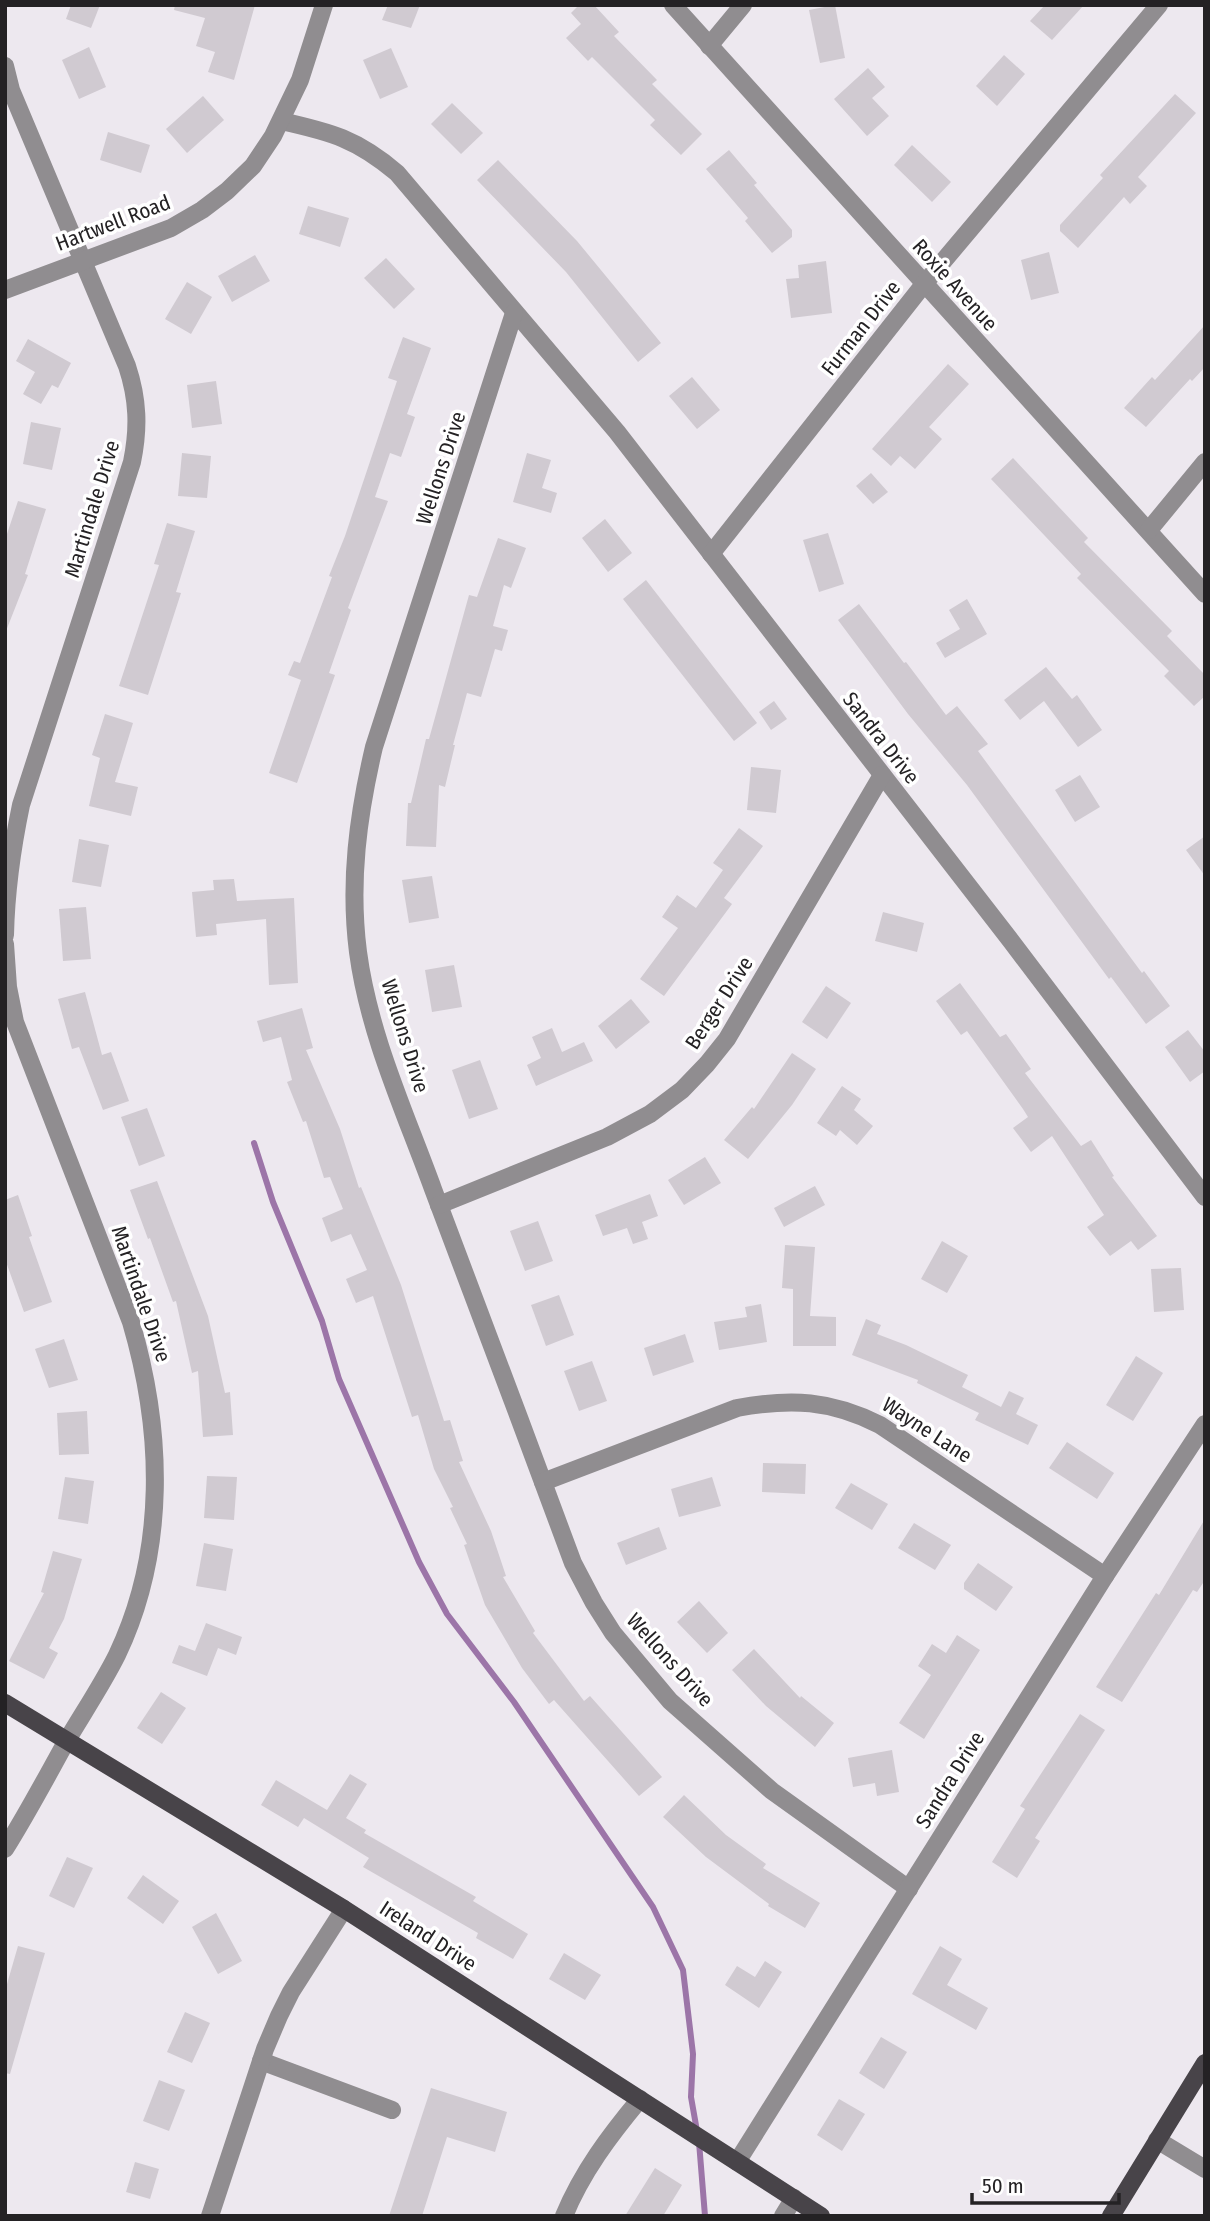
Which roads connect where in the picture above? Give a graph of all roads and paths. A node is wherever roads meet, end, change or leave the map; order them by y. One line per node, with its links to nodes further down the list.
1 (324, 5): 7 (street, Hartwell Road)
2 (673, 5): 5 (street, Roxie Avenue)
3 (743, 5): 5 (street)
4 (1159, 5): 9 (street, Furman Drive)
5 (709, 46): 9 (street, Roxie Avenue)
6 (5, 66): 8 (street, Martindale Drive)
7 (281, 121): 8 (street, Hartwell Road); 11 (street)
8 (83, 259): 10 (street, Hartwell Road); 17 (street, Martindale Drive)
9 (924, 284): 13 (street, Roxie Avenue); 14 (street, Furman Drive)
10 (5, 290)
11 (514, 313): 14 (street, Sandra Drive); 20 (street, Wellons Drive)
12 (1205, 462): 13 (street)
13 (1149, 530): 15 (street, Roxie Avenue)
14 (711, 554): 16 (street, Sandra Drive)
15 (1205, 594)
16 (882, 775): 19 (street, Sandra Drive); 20 (street, Berger Drive)
17 (5, 935)
18 (5, 944): 25 (street, Martindale Drive)
19 (1205, 1197)
20 (439, 1205): 22 (street, Wellons Drive)
21 (1205, 1424): 23 (street, Sandra Drive)
22 (543, 1482): 23 (street, Wayne Lane); 27 (street, Wellons Drive)
23 (1105, 1576): 27 (street, Sandra Drive)
24 (5, 1703): 25 (main road, Ireland Drive)
25 (67, 1740): 26 (street, Martindale Drive); 28 (main road, Ireland Drive)
26 (5, 1849)
27 (909, 1889): 34 (street, Sandra Drive)
28 (344, 1909): 29 (street); 31 (main road, Ireland Drive)
29 (261, 2061): 32 (street); 37 (street)
30 (1205, 2063): 33 (main road)
31 (640, 2099): 34 (main road, Ireland Drive); 38 (street)
32 (392, 2110)
33 (1157, 2140): 35 (street); 41 (main road)
34 (737, 2162): 36 (main road, Ireland Drive)
35 (1205, 2169)
36 (794, 2198): 39 (street); 40 (main road, Ireland Drive)
37 (210, 2216)
38 (564, 2216)
39 (783, 2216)
40 (821, 2216)
41 (1111, 2216)

